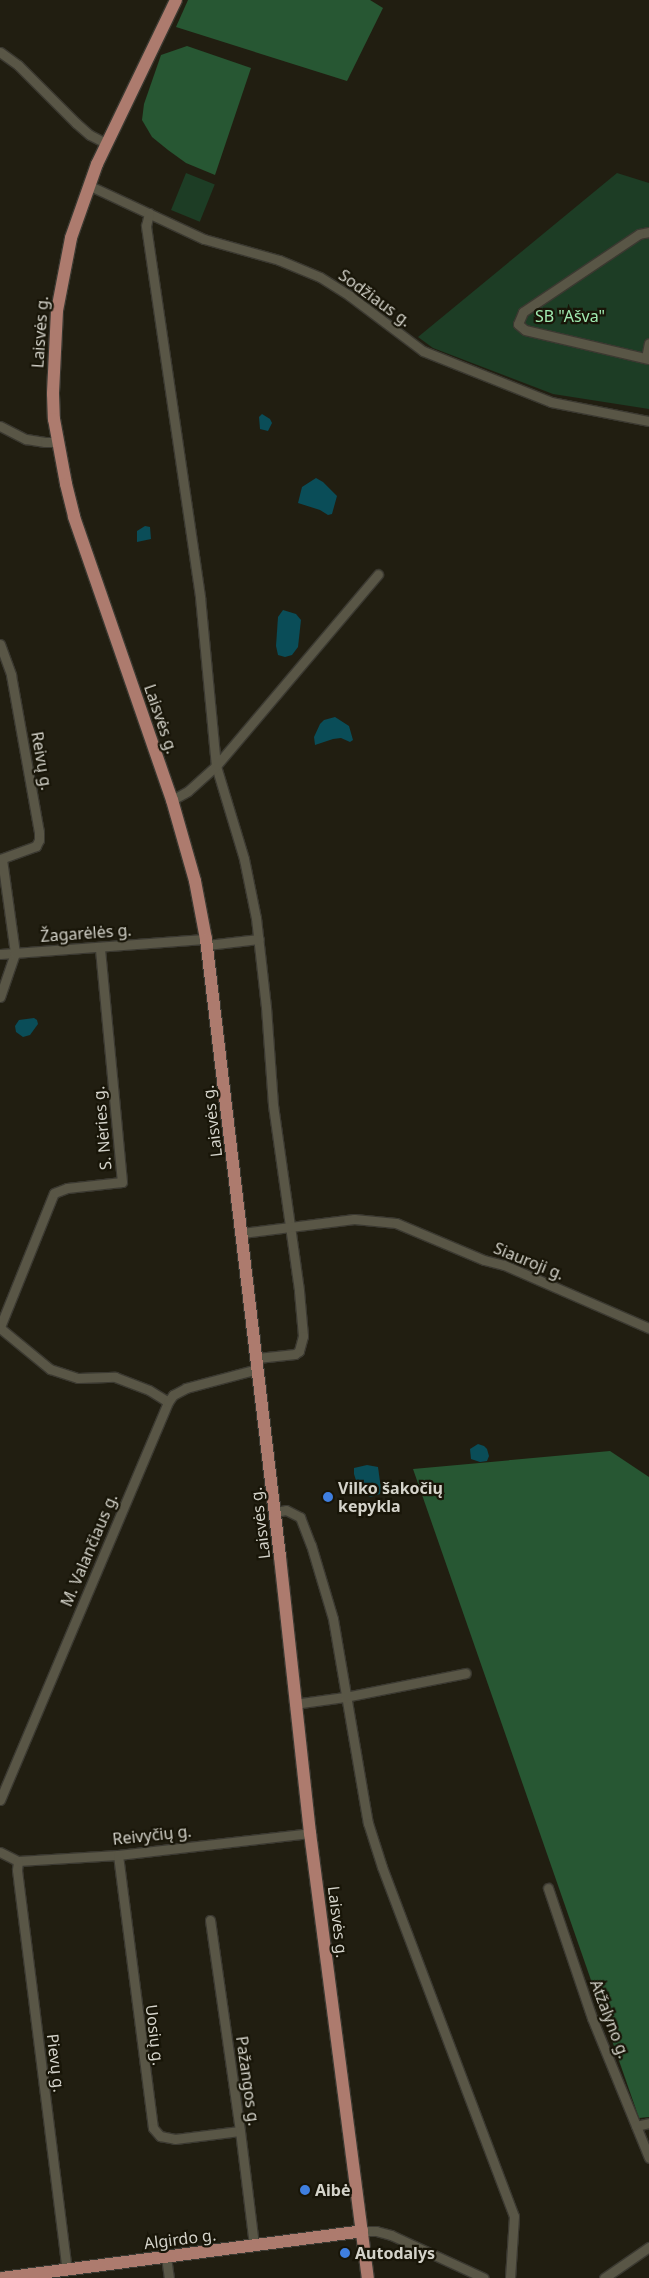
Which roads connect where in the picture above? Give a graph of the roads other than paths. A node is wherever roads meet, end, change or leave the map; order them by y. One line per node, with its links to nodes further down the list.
1 (176, 0): 3 (main road, Laisvės g.)
2 (0, 52): 3 (street)
3 (106, 143): 4 (main road, Laisvės g.)
4 (88, 185): 5 (street, Sodžiaus g.); 11 (main road, Laisvės g.)
5 (149, 213): 9 (street, Sodžiaus g.); 14 (street)
6 (649, 232): 8 (street)
7 (649, 343): 8 (street)
8 (647, 359)
9 (649, 421)
10 (0, 426): 11 (street)
11 (57, 442): 15 (main road, Laisvės g.)
12 (378, 574): 14 (street)
13 (0, 644): 16 (street, Reivų g.)
14 (216, 766): 15 (street); 17 (street)
15 (172, 800): 18 (main road, Laisvės g.)
16 (1, 859): 20 (street)
17 (259, 938): 18 (street, Žagarėlės g.); 23 (street)
18 (207, 942): 19 (street, Žagarėlės g.); 24 (main road, Laisvės g.)
19 (100, 948): 20 (street, Žagarėlės g.); 25 (street, S. Nėries g.)
20 (15, 953): 21 (street, Žagarėlės g.); 22 (street)
21 (0, 954)
22 (0, 997)
23 (289, 1227): 24 (street, Siauroji g.); 26 (street, Siauroji g.); 27 (street)
24 (242, 1233): 27 (main road, Laisvės g.)
25 (0, 1328): 28 (street)
26 (649, 1328)
27 (257, 1363): 28 (street); 29 (main road, Laisvės g.)
28 (168, 1402): 33 (street, M. Valančiaus g.)
29 (274, 1512): 31 (street); 32 (main road, Laisvės g.)
30 (466, 1673): 31 (street)
31 (345, 1697): 32 (street); 53 (street)
32 (294, 1704): 34 (main road, Laisvės g.)
33 (0, 1800)
34 (310, 1833): 36 (street, Reivyčių g.); 44 (main road, Laisvės g.)
35 (0, 1852): 37 (street, Reivyčių g.)
36 (118, 1855): 37 (street, Reivyčių g.); 42 (street, Uosių g.)
37 (18, 1861): 48 (street, Pievų g.)
38 (548, 1888): 41 (street, Atžalyno g.)
39 (210, 1920): 42 (street, Pažangos g.)
40 (649, 2123): 41 (street)
41 (636, 2126): 43 (street, Atžalyno g.)
42 (240, 2131): 45 (street, Pažangos g.)
43 (649, 2158)
44 (362, 2231): 45 (main road, Algirdo g.); 51 (main road, Laisvės g.); 52 (street)
45 (254, 2245): 47 (main road, Algirdo g.)
46 (649, 2247): 54 (street)
47 (166, 2257): 48 (main road, Algirdo g.); 50 (street)
48 (67, 2270): 49 (main road, Algirdo g.)
49 (2, 2278)
50 (169, 2278)
51 (368, 2278)
52 (484, 2278)
53 (510, 2278)
54 (604, 2278)

